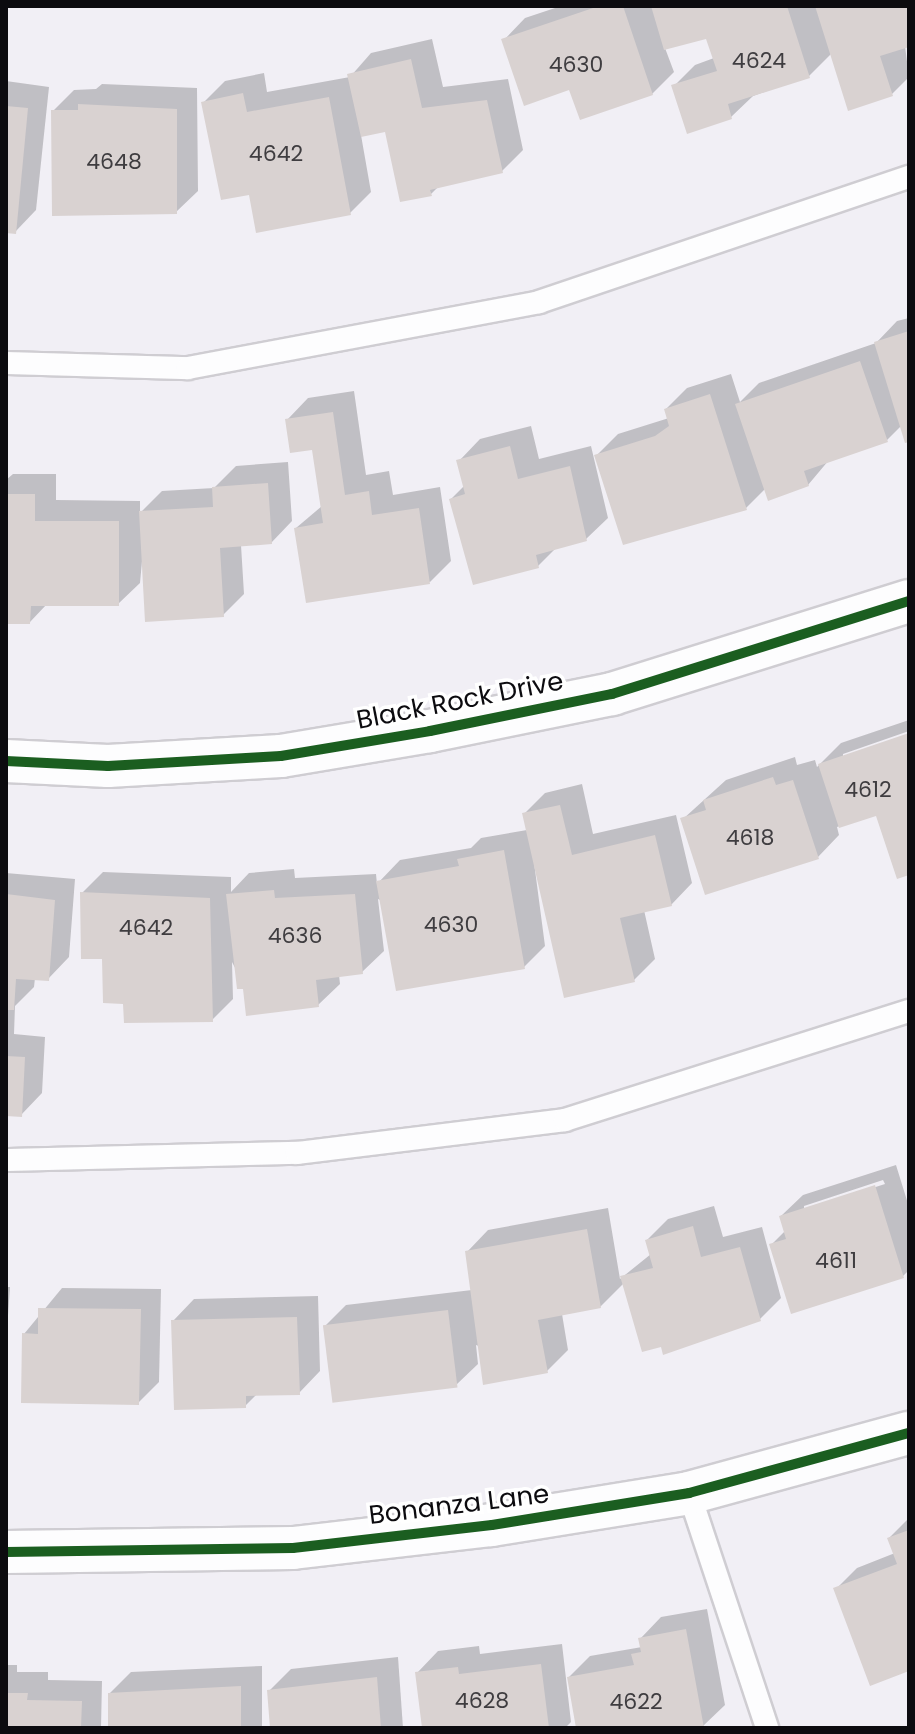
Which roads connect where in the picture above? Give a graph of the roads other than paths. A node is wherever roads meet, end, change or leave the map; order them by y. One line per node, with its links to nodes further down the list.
1 (909, 177): 2 (lane)
2 (6, 363)
3 (909, 601): 4 (street, Black Rock Drive)
4 (6, 761)
5 (909, 1011): 6 (lane)
6 (6, 1160)
7 (909, 1433): 8 (street, Bonanza Lane)
8 (689, 1493): 9 (street, Bonanza Lane); 10 (lane)
9 (6, 1552)
10 (767, 1728)

